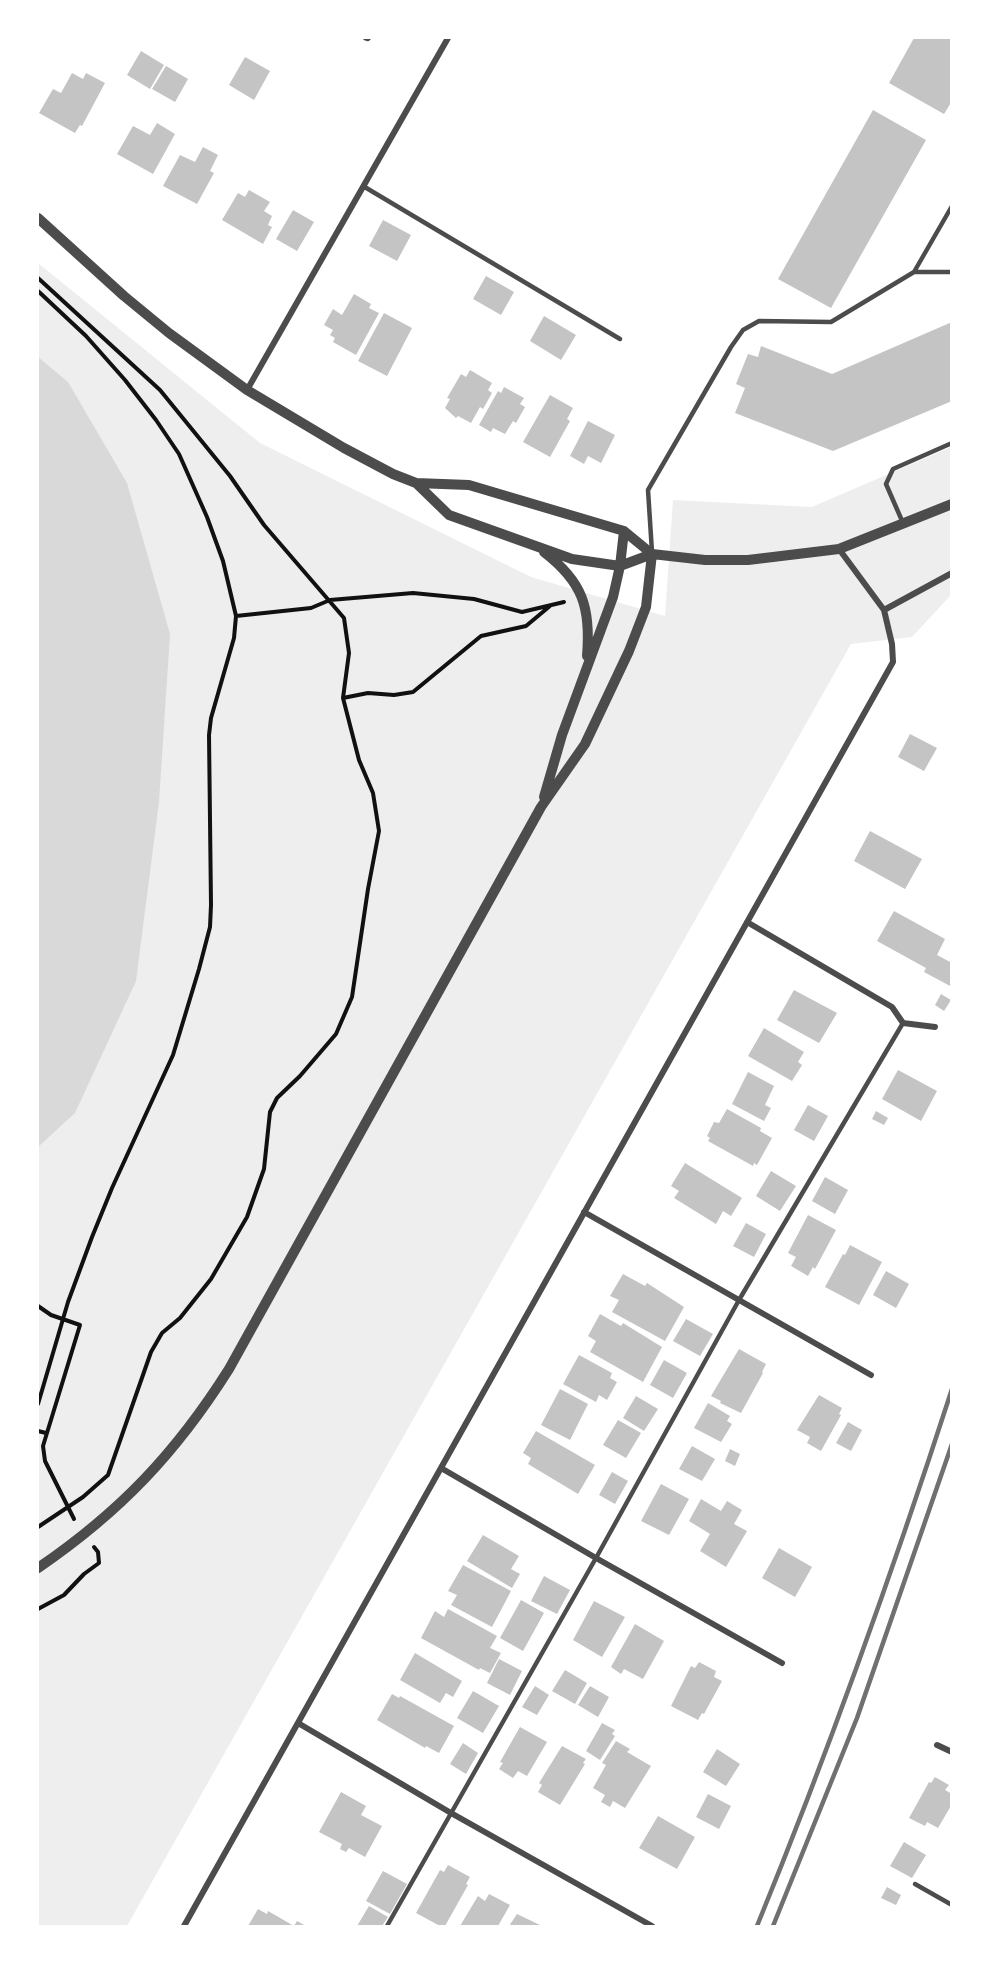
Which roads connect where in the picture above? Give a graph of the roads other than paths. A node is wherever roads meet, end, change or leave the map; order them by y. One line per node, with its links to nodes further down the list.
1 (448, 38): 2 (street)
2 (363, 186): 7 (lane); 8 (street)
3 (951, 206): 5 (lane)
4 (38, 218): 8 (street)
5 (914, 272): 6 (lane); 16 (lane)
6 (951, 272)
7 (620, 339)
8 (247, 390): 10 (street)
9 (951, 443): 12 (lane)
10 (416, 483): 13 (street); 14 (street)
11 (951, 504): 12 (street)
12 (903, 524): 15 (street)
13 (624, 531): 16 (street); 17 (street)
14 (534, 545): 17 (street); 20 (street)
15 (840, 549): 16 (street); 19 (street)
16 (652, 554): 17 (street); 21 (street)
17 (620, 566): 20 (street)
18 (951, 573): 19 (street)
19 (884, 610): 22 (street)
20 (586, 671): 21 (street)
21 (541, 807): 30 (street)
22 (747, 921): 23 (street); 25 (street)
23 (903, 1023): 24 (street); 26 (lane)
24 (935, 1027)
25 (584, 1212): 26 (street); 28 (street)
26 (739, 1300): 27 (street); 29 (lane)
27 (871, 1375)
28 (441, 1468): 29 (street); 32 (street)
29 (596, 1558): 31 (street); 35 (lane)
30 (38, 1568)
31 (782, 1663)
32 (298, 1723): 35 (street); 38 (street)
33 (937, 1744): 34 (street)
34 (951, 1752)
35 (451, 1813): 39 (lane); 40 (street)
36 (915, 1884): 37 (lane)
37 (951, 1905)
38 (184, 1926)
39 (387, 1926)
40 (652, 1926)

